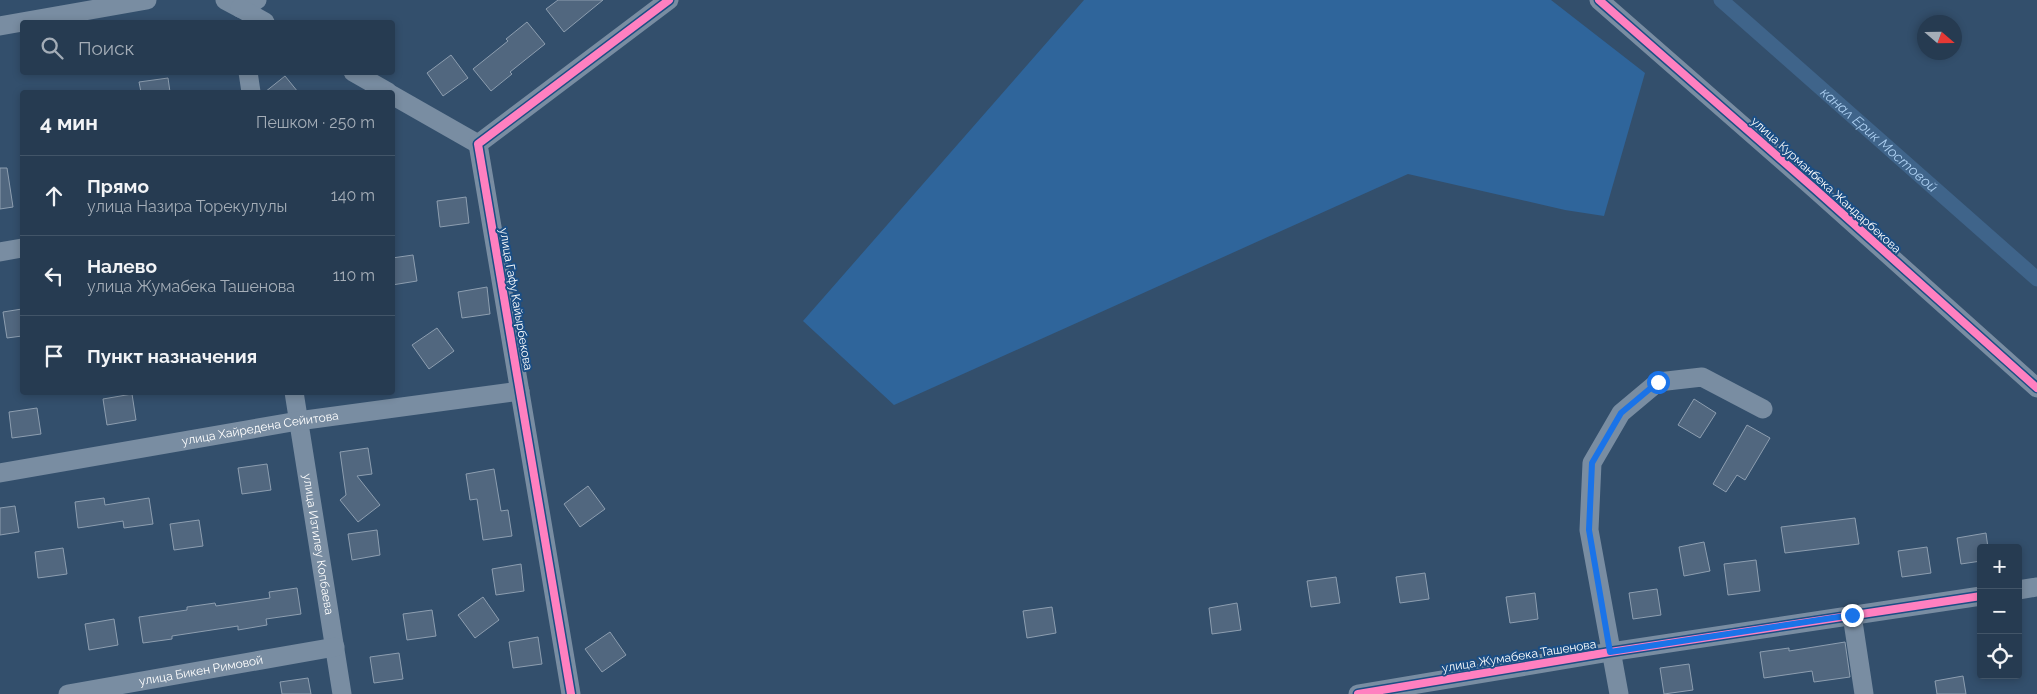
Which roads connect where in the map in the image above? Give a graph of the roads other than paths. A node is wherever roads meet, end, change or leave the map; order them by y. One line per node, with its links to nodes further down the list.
1 (147, 0): 6 (street)
2 (258, 0): 5 (street)
3 (669, 0): 15 (street)
4 (1599, 0): 18 (street, улица Курманбека Жандарбекова)
5 (236, 8): 7 (street)
6 (34, 20)
7 (261, 20)
8 (20, 22): 9 (street)
9 (0, 26)
10 (248, 75): 12 (street)
11 (358, 75): 13 (street)
12 (251, 90)
13 (384, 90)
14 (395, 97): 15 (street)
15 (478, 144): 19 (street, улица Гафу Кайырбекова)
16 (20, 248): 17 (street)
17 (0, 252)
18 (2037, 388)
19 (520, 391): 22 (street, улица Хайредена Сейитова); 33 (street, улица Гафу Кайырбекова)
20 (294, 395): 22 (street, улица Изтилеу Копбаева)
21 (1763, 409): 29 (street)
22 (298, 421): 23 (street, улица Хайредена Сейитова); 28 (street, улица Изтилеу Копбаева)
23 (0, 473)
24 (2037, 587): 25 (street)
25 (2022, 589)
26 (1977, 597): 27 (street, улица Жумабека Ташенова)
27 (1852, 615): 29 (street, улица Жумабека Ташенова); 36 (street)
28 (335, 647): 31 (street, улица Бикен Римовой); 32 (street, улица Изтилеу Копбаева)
29 (1610, 652): 30 (street, улица Жумабека Ташенова); 35 (street)
30 (1379, 692): 34 (street, улица Жумабека Ташенова)
31 (68, 694)
32 (342, 694)
33 (571, 694)
34 (1358, 694)
35 (1619, 694)
36 (1864, 694)

